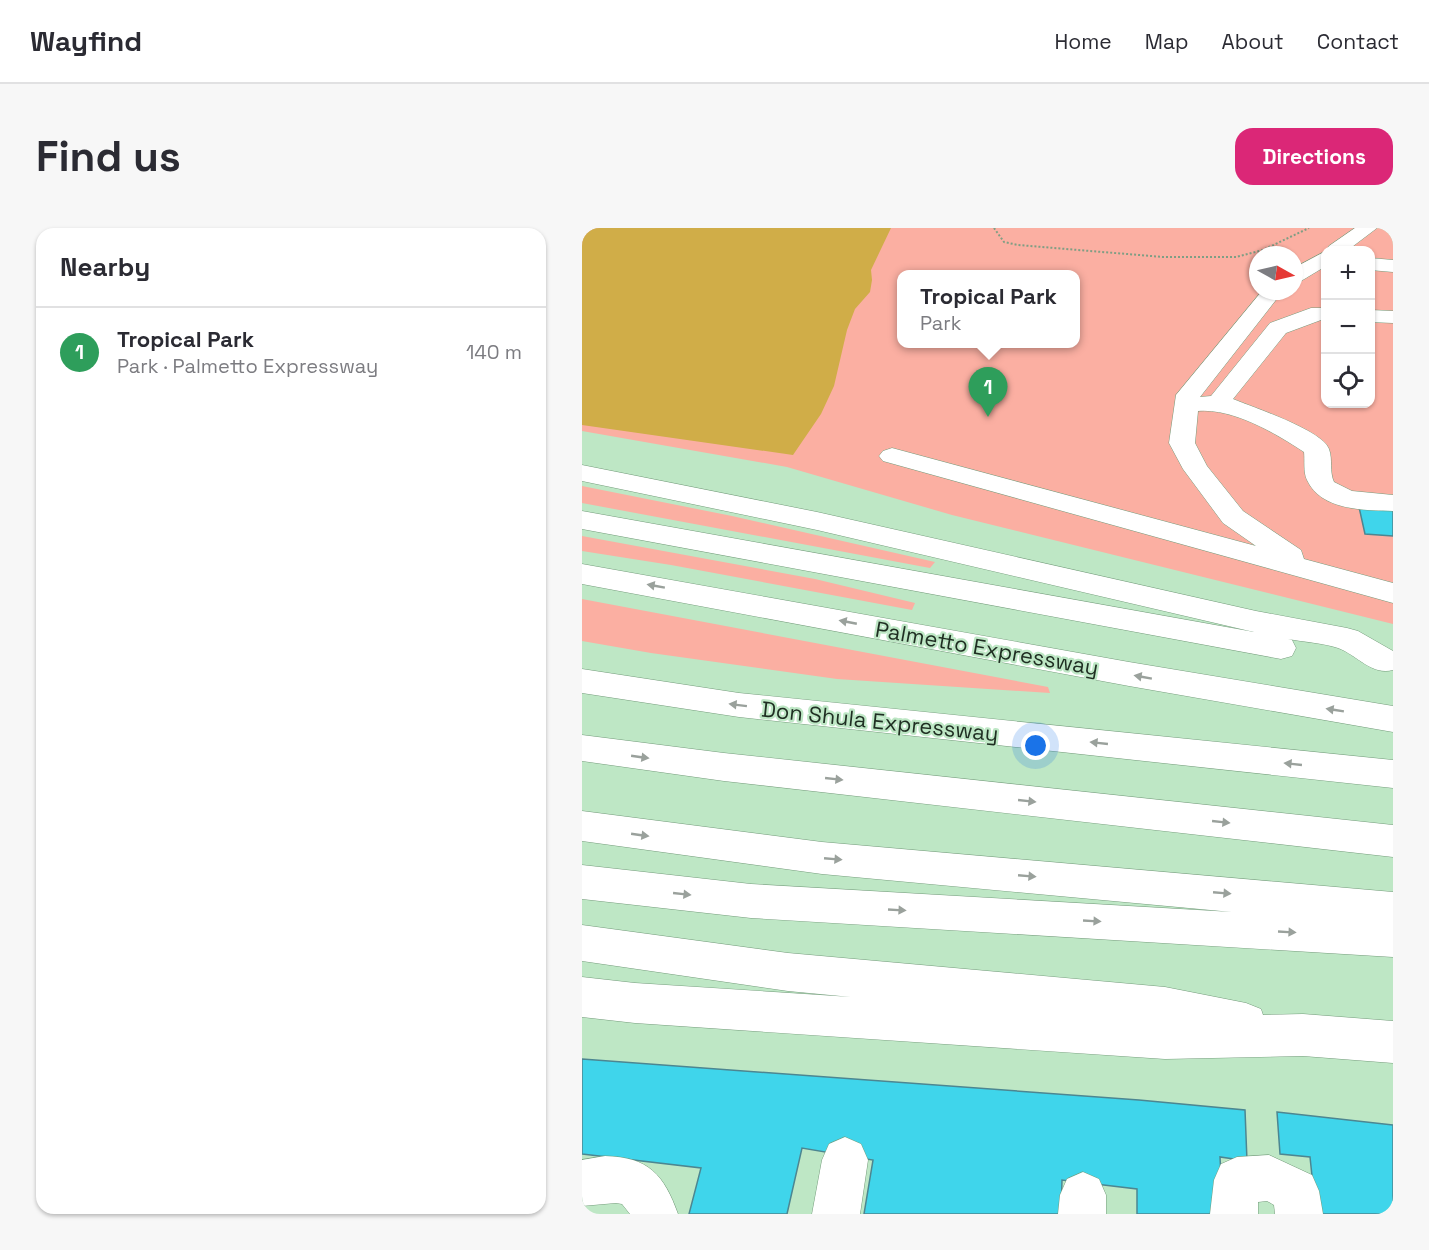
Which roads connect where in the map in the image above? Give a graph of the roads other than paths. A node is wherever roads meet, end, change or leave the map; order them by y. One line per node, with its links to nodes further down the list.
1 (1368, 228): 2 (main road)
2 (1343, 246)
3 (1321, 261): 6 (main road)
4 (1375, 264): 5 (main road)
5 (1393, 266)
6 (1303, 272)
7 (1266, 300): 12 (main road)
8 (1321, 313): 11 (main road)
9 (1375, 316): 10 (main road)
10 (1393, 317)
11 (1218, 402): 12 (main road); 15 (main road)
12 (1187, 403): 18 (main road)
13 (892, 456): 18 (main road)
14 (582, 473): 20 (main road)
15 (1393, 503)
16 (582, 520): 20 (main road)
17 (582, 574): 22 (main road, Palmetto Expressway, one-way to 17)
18 (1337, 578): 19 (main road)
19 (1393, 593)
20 (1389, 662)
21 (582, 681): 24 (main road, Don Shula Expressway, one-way to 21)
22 (1393, 719)
23 (582, 748): 26 (main road, one-way to 26)
24 (1393, 774)
25 (582, 826): 28 (main road, one-way to 28)
26 (1393, 841)
27 (582, 882): 29 (main road, one-way to 29)
28 (1393, 909)
29 (1393, 939)
30 (582, 943): 32 (main road)
31 (582, 997): 32 (main road)
32 (1304, 1035): 33 (main road)
33 (1393, 1042)
34 (845, 1160): 37 (main road)
35 (582, 1183): 36 (main road)
36 (654, 1214)
37 (836, 1214)
38 (1234, 1214): 39 (main road)
39 (1299, 1214)

